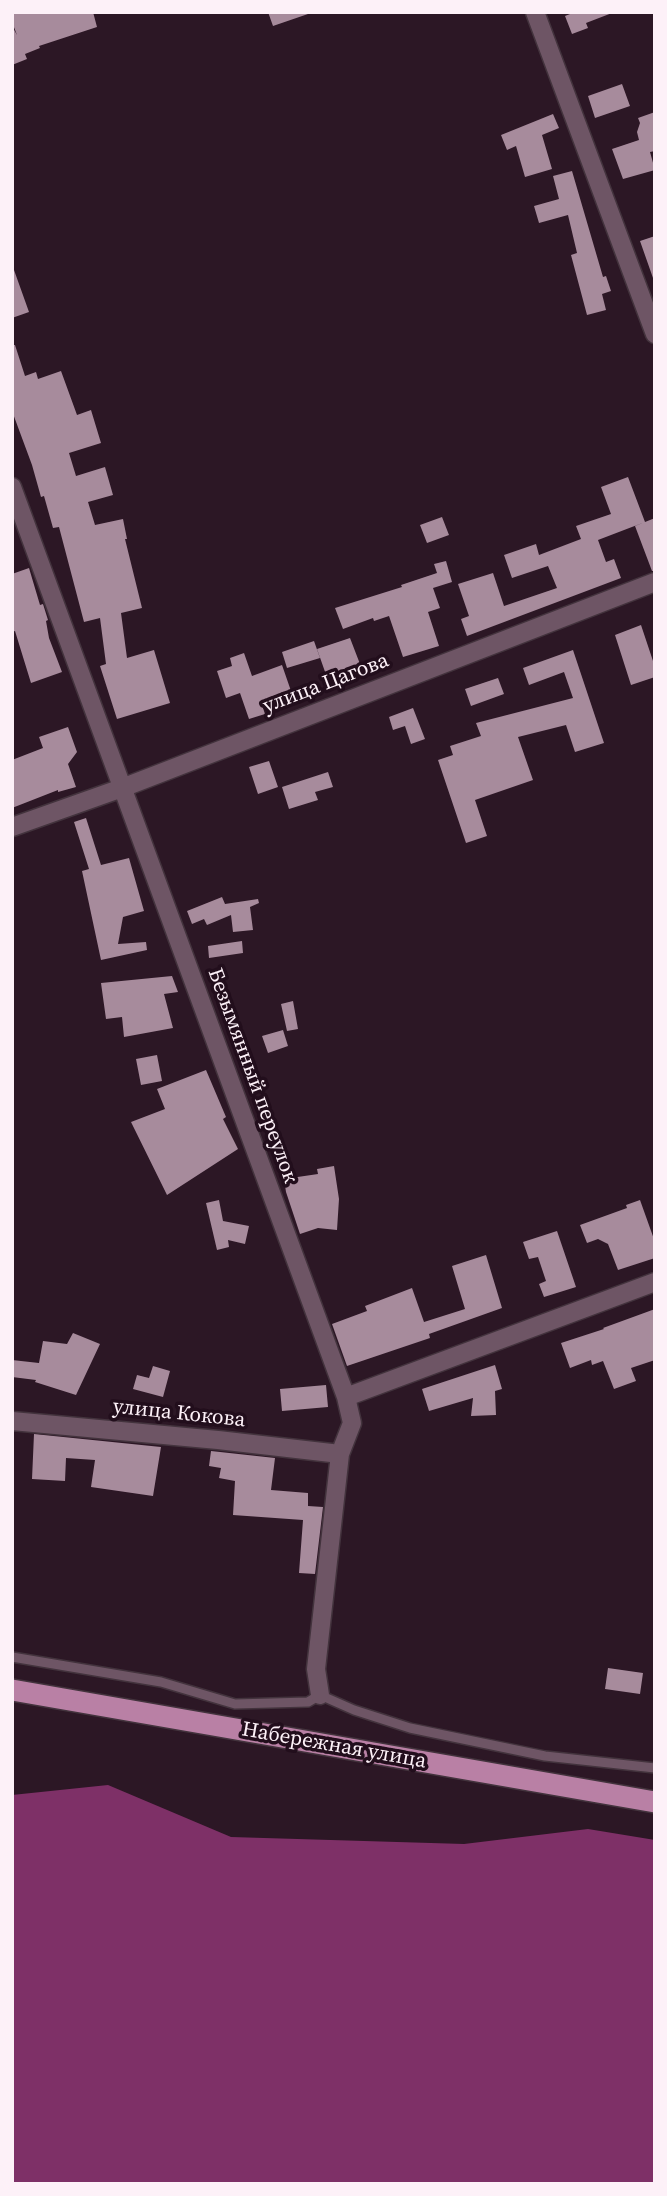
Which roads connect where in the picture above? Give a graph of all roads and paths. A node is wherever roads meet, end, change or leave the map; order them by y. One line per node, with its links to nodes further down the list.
1 (535, 12): 2 (street)
2 (655, 334)
3 (12, 487): 5 (street, Безымянный переулок)
4 (655, 582): 5 (street, улица Цагова)
5 (122, 788): 6 (street, улица Цагова); 8 (street, Безымянный переулок)
6 (12, 827)
7 (655, 1282): 8 (street)
8 (346, 1397): 10 (street, Безымянный переулок)
9 (12, 1422): 10 (street, улица Кокова)
10 (340, 1454): 13 (street, Безымянный переулок)
11 (12, 1657): 13 (lane)
12 (12, 1690): 15 (main road, Набережная улица)
13 (320, 1695): 14 (lane)
14 (655, 1768)
15 (655, 1802)

